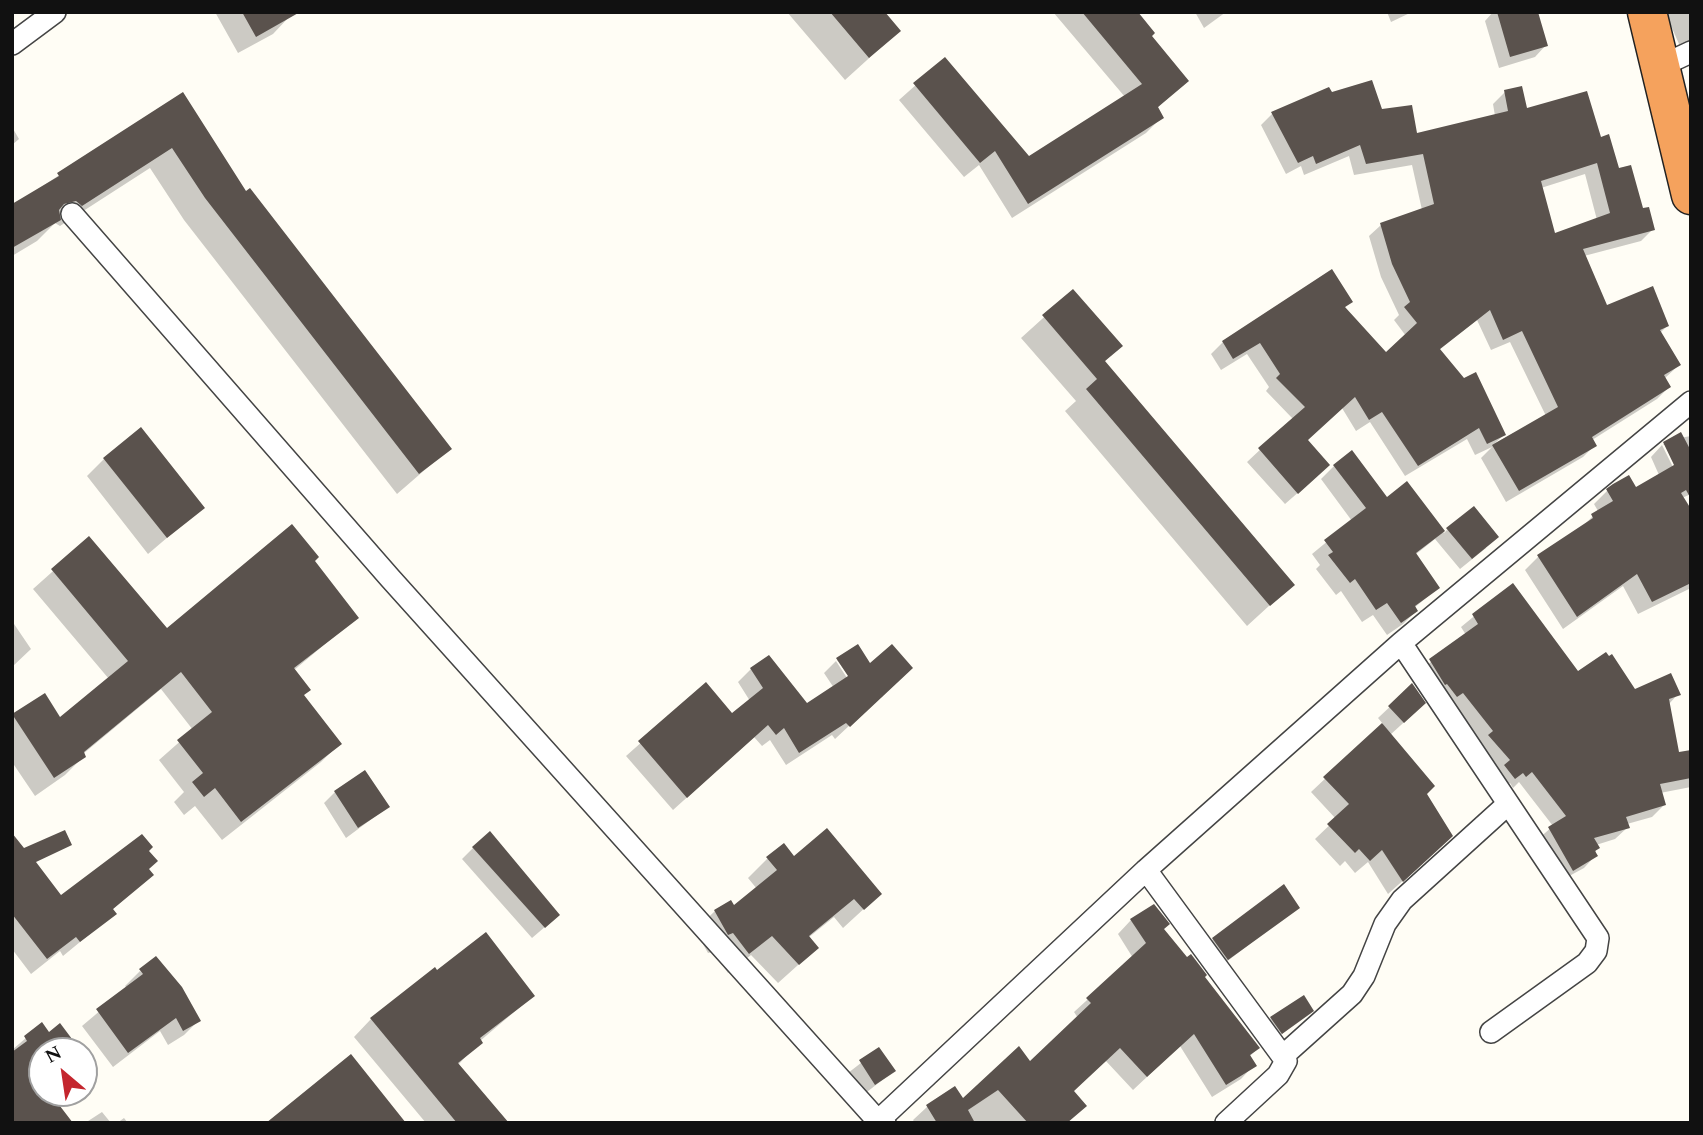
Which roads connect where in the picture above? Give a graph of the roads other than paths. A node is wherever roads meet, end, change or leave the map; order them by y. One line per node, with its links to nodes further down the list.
1 (55, 12): 3 (street)
2 (1647, 12): 4 (highway)
3 (12, 44)
4 (1676, 59): 5 (highway)
5 (1691, 195)
6 (72, 214): 13 (street)
7 (1691, 402): 8 (street)
8 (1401, 643): 9 (street); 10 (street)
9 (1508, 804): 11 (street); 12 (street)
10 (1146, 870): 12 (street); 13 (street)
11 (1491, 1032)
12 (1284, 1055): 14 (street)
13 (879, 1122)
14 (1226, 1123)

